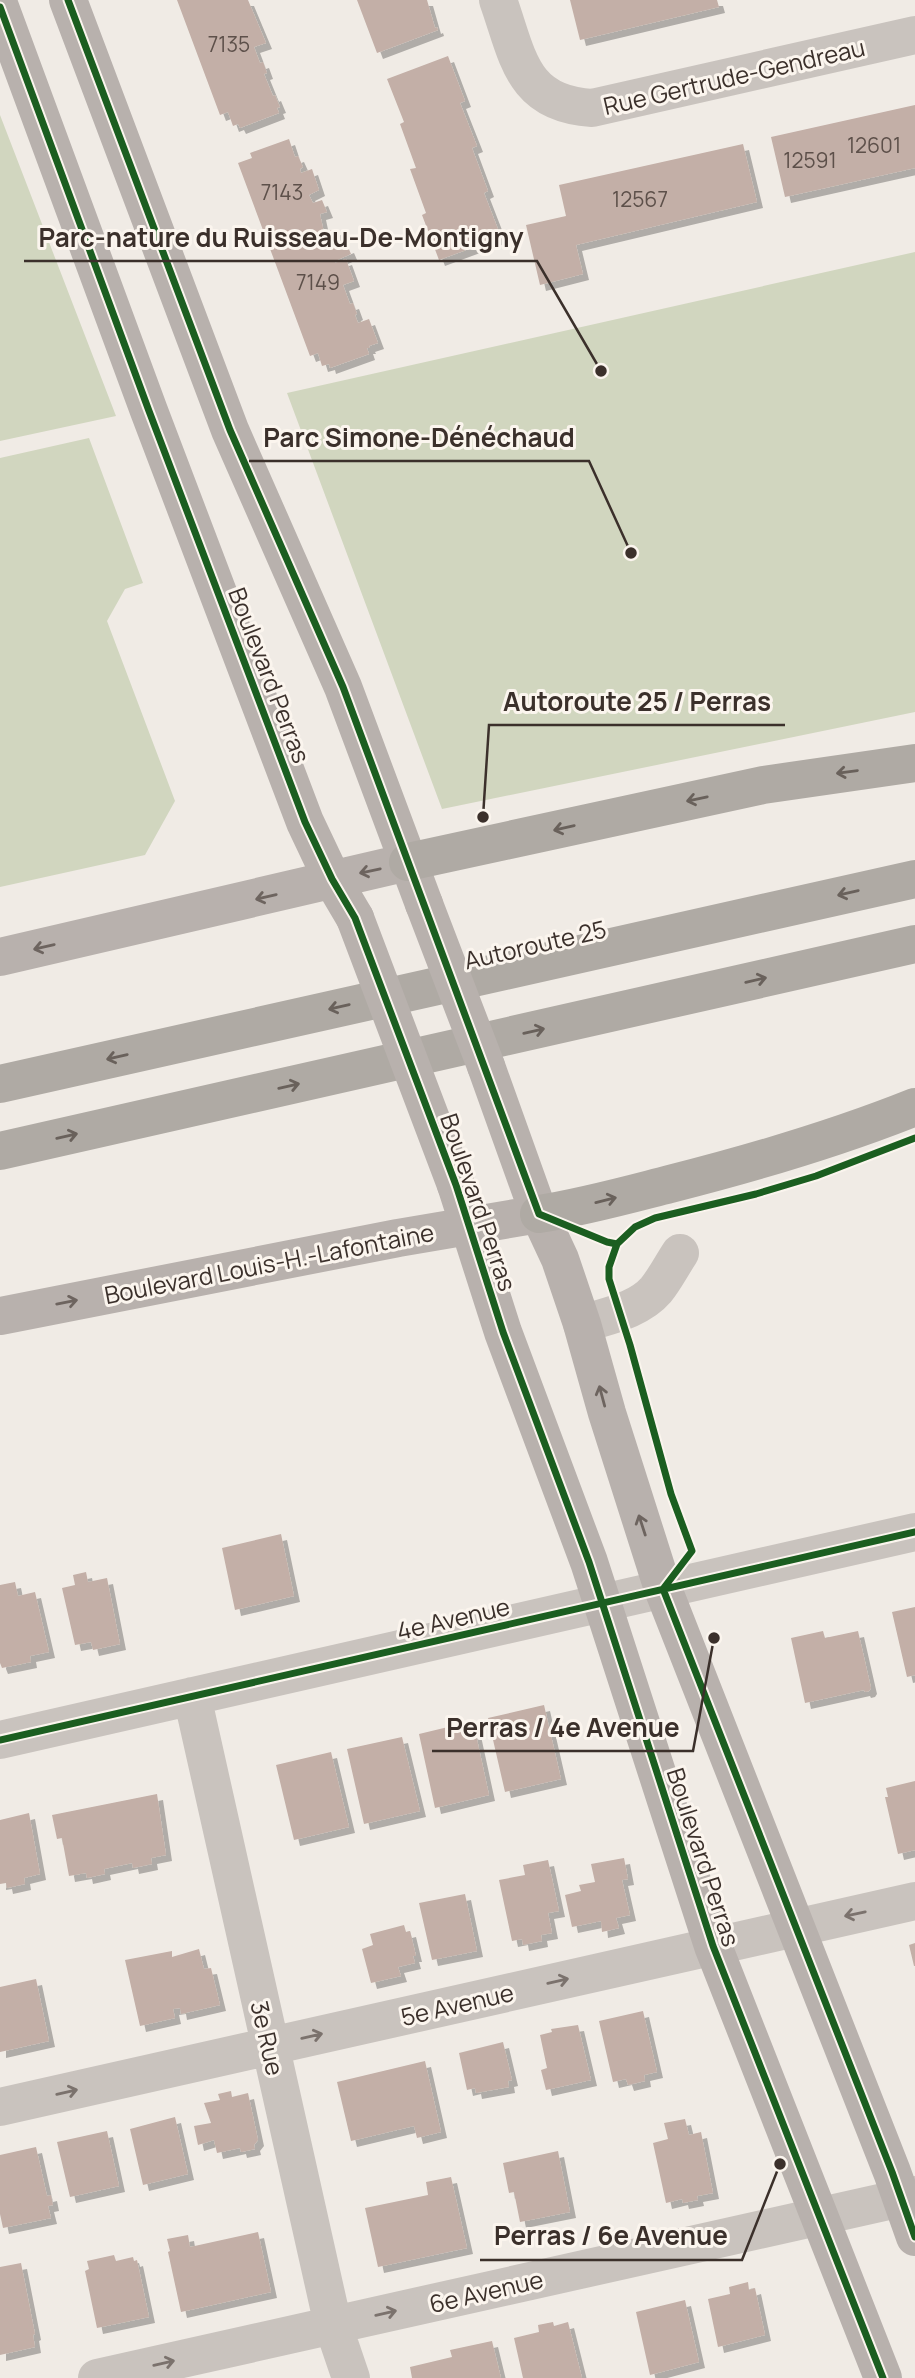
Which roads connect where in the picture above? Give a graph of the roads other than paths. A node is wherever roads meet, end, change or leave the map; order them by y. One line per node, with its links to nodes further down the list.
1 (68, 0): 6 (main road, Boulevard Perras)
2 (498, 0): 4 (street, Rue Gertrude-Gendreau)
3 (0, 7): 7 (main road, Boulevard Perras)
4 (915, 35)
5 (915, 763): 6 (highway, one-way to 6)
6 (408, 862): 7 (main road, one-way to 7); 14 (main road, Boulevard Perras, bridge)
7 (332, 879): 10 (main road, one-way to 10); 15 (main road, Boulevard Perras, bridge)
8 (915, 879): 11 (highway, Autoroute 25, one-way to 11)
9 (915, 944): 13 (highway, one-way to 9)
10 (0, 957)
11 (0, 1084)
12 (915, 1107): 14 (highway, one-way to 12)
13 (0, 1151)
14 (539, 1214): 15 (main road, Boulevard Louis-H.-Lafontaine); 18 (main road, Boulevard Perras)
15 (468, 1226): 17 (main road, Boulevard Louis-H.-Lafontaine, one-way to 15); 21 (main road, Boulevard Perras)
16 (680, 1253): 18 (street)
17 (0, 1316)
18 (582, 1324): 20 (main road, Boulevard Perras, one-way to 18)
19 (915, 1532): 20 (street, 4e Avenue)
20 (663, 1590): 21 (street, 4e Avenue); 25 (main road, Boulevard Perras)
21 (601, 1605): 22 (street, 4e Avenue); 26 (main road, Boulevard Perras)
22 (192, 1696): 23 (street, 4e Avenue); 27 (street, 3e Rue)
23 (0, 1740)
24 (915, 1901): 25 (street, 5e Avenue, one-way to 25)
25 (796, 1927): 26 (street, 5e Avenue); 29 (main road, Boulevard Perras)
26 (713, 1946): 27 (street, 5e Avenue, one-way to 26); 30 (main road, Boulevard Perras)
27 (270, 2046): 28 (street, 5e Avenue, one-way to 27); 32 (street, 3e Rue)
28 (0, 2107)
29 (908, 2196): 30 (street, 6e Avenue); 31 (main road, Boulevard Perras)
30 (818, 2217): 32 (street, 6e Avenue, one-way to 30); 35 (main road, Boulevard Perras)
31 (915, 2237)
32 (334, 2325): 33 (street, 6e Avenue, one-way to 32); 34 (street, 3e Rue)
33 (97, 2378)
34 (351, 2378)
35 (883, 2378)

